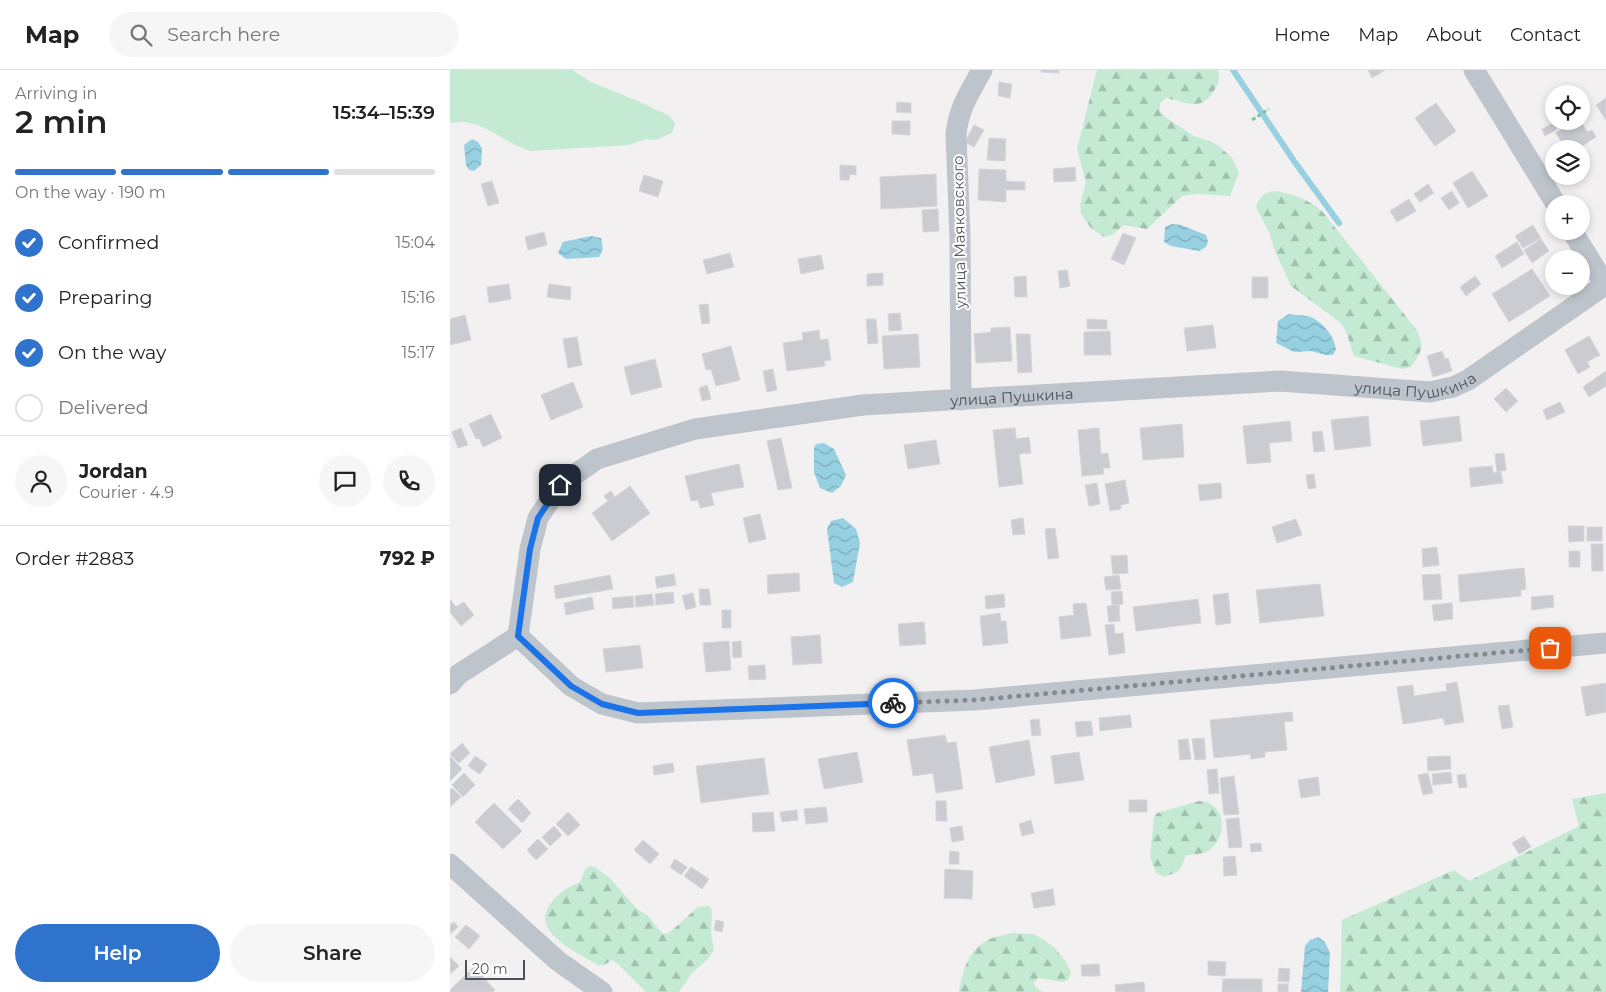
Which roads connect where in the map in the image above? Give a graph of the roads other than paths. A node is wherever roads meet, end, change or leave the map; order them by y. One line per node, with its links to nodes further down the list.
1 (982, 70): 6 (street, улица Маяковского)
2 (1474, 70): 3 (street)
3 (1550, 195)
4 (1578, 240): 5 (street)
5 (1605, 285): 6 (street, улица Пушкина)
6 (961, 400): 7 (street, улица Пушкина)
7 (518, 636): 8 (street); 9 (street)
8 (1606, 643)
9 (450, 684)
10 (450, 864): 11 (street)
11 (602, 992)

